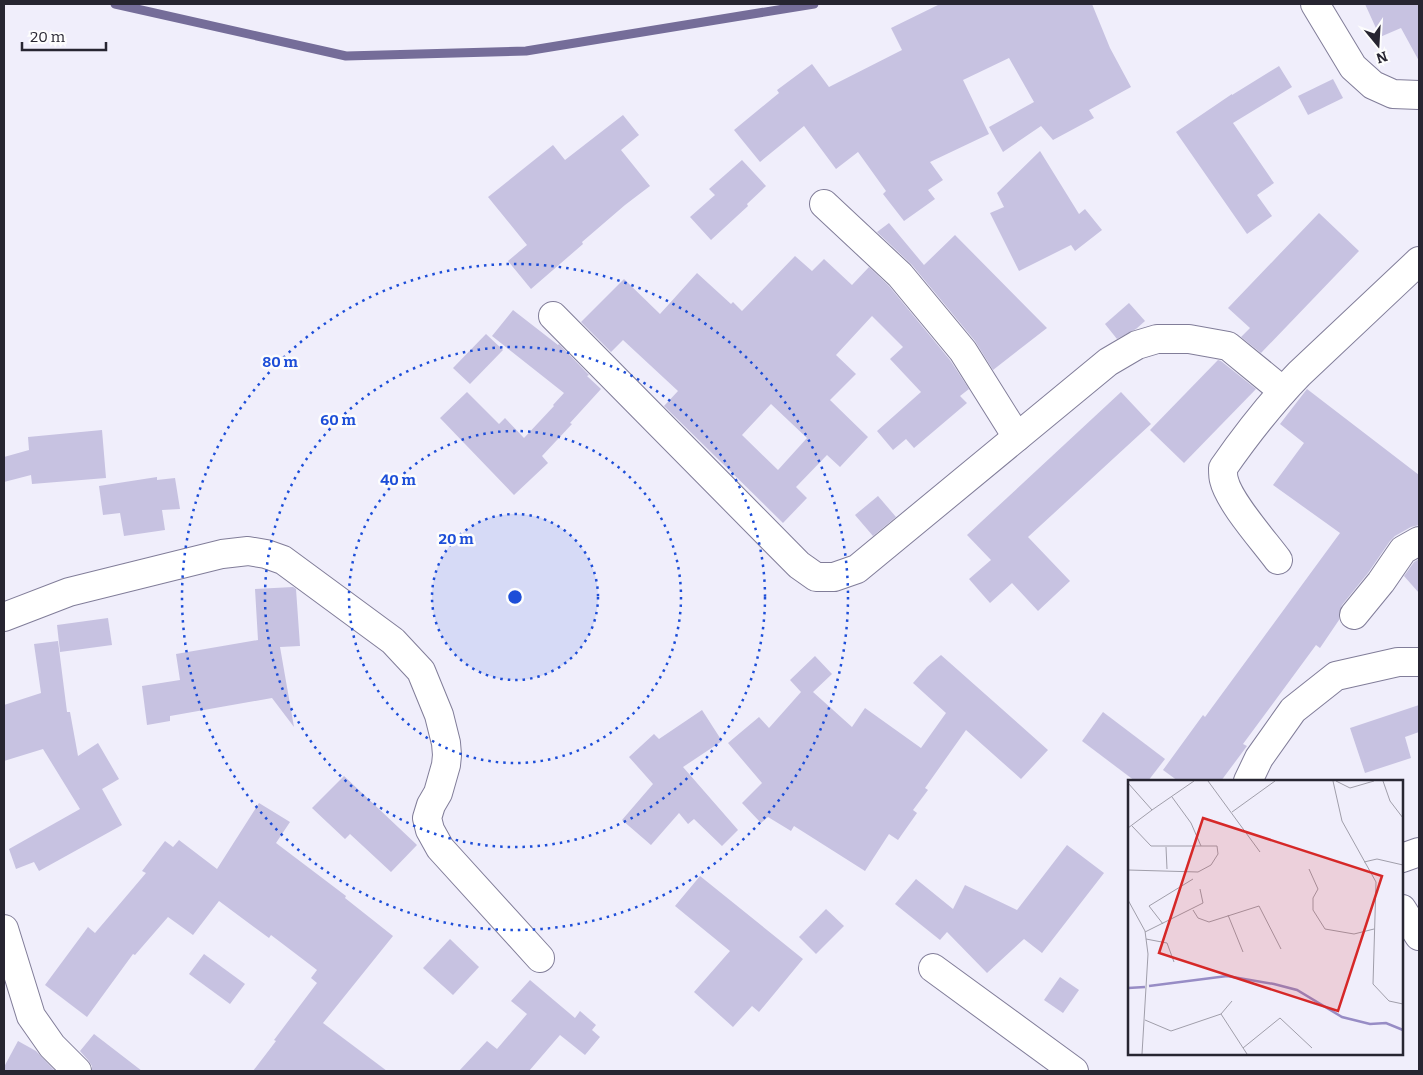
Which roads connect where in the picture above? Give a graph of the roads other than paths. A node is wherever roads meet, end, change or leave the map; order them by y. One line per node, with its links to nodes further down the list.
1 (1315, 4): 2 (street)
2 (1419, 95)
3 (824, 204): 7 (street)
4 (1419, 261): 6 (street)
5 (553, 316): 7 (street)
6 (1283, 391): 7 (street); 9 (street)
7 (1017, 438)
8 (1419, 541): 10 (street)
9 (1278, 560)
10 (1354, 615)
11 (4, 617): 19 (street)
12 (1419, 662): 13 (street)
13 (1248, 780)
14 (1419, 852): 15 (street)
15 (1403, 858)
16 (1403, 911): 18 (street)
17 (4, 929): 21 (street)
18 (1419, 936)
19 (540, 958)
20 (933, 968): 22 (street)
21 (77, 1071)
22 (1074, 1071)

